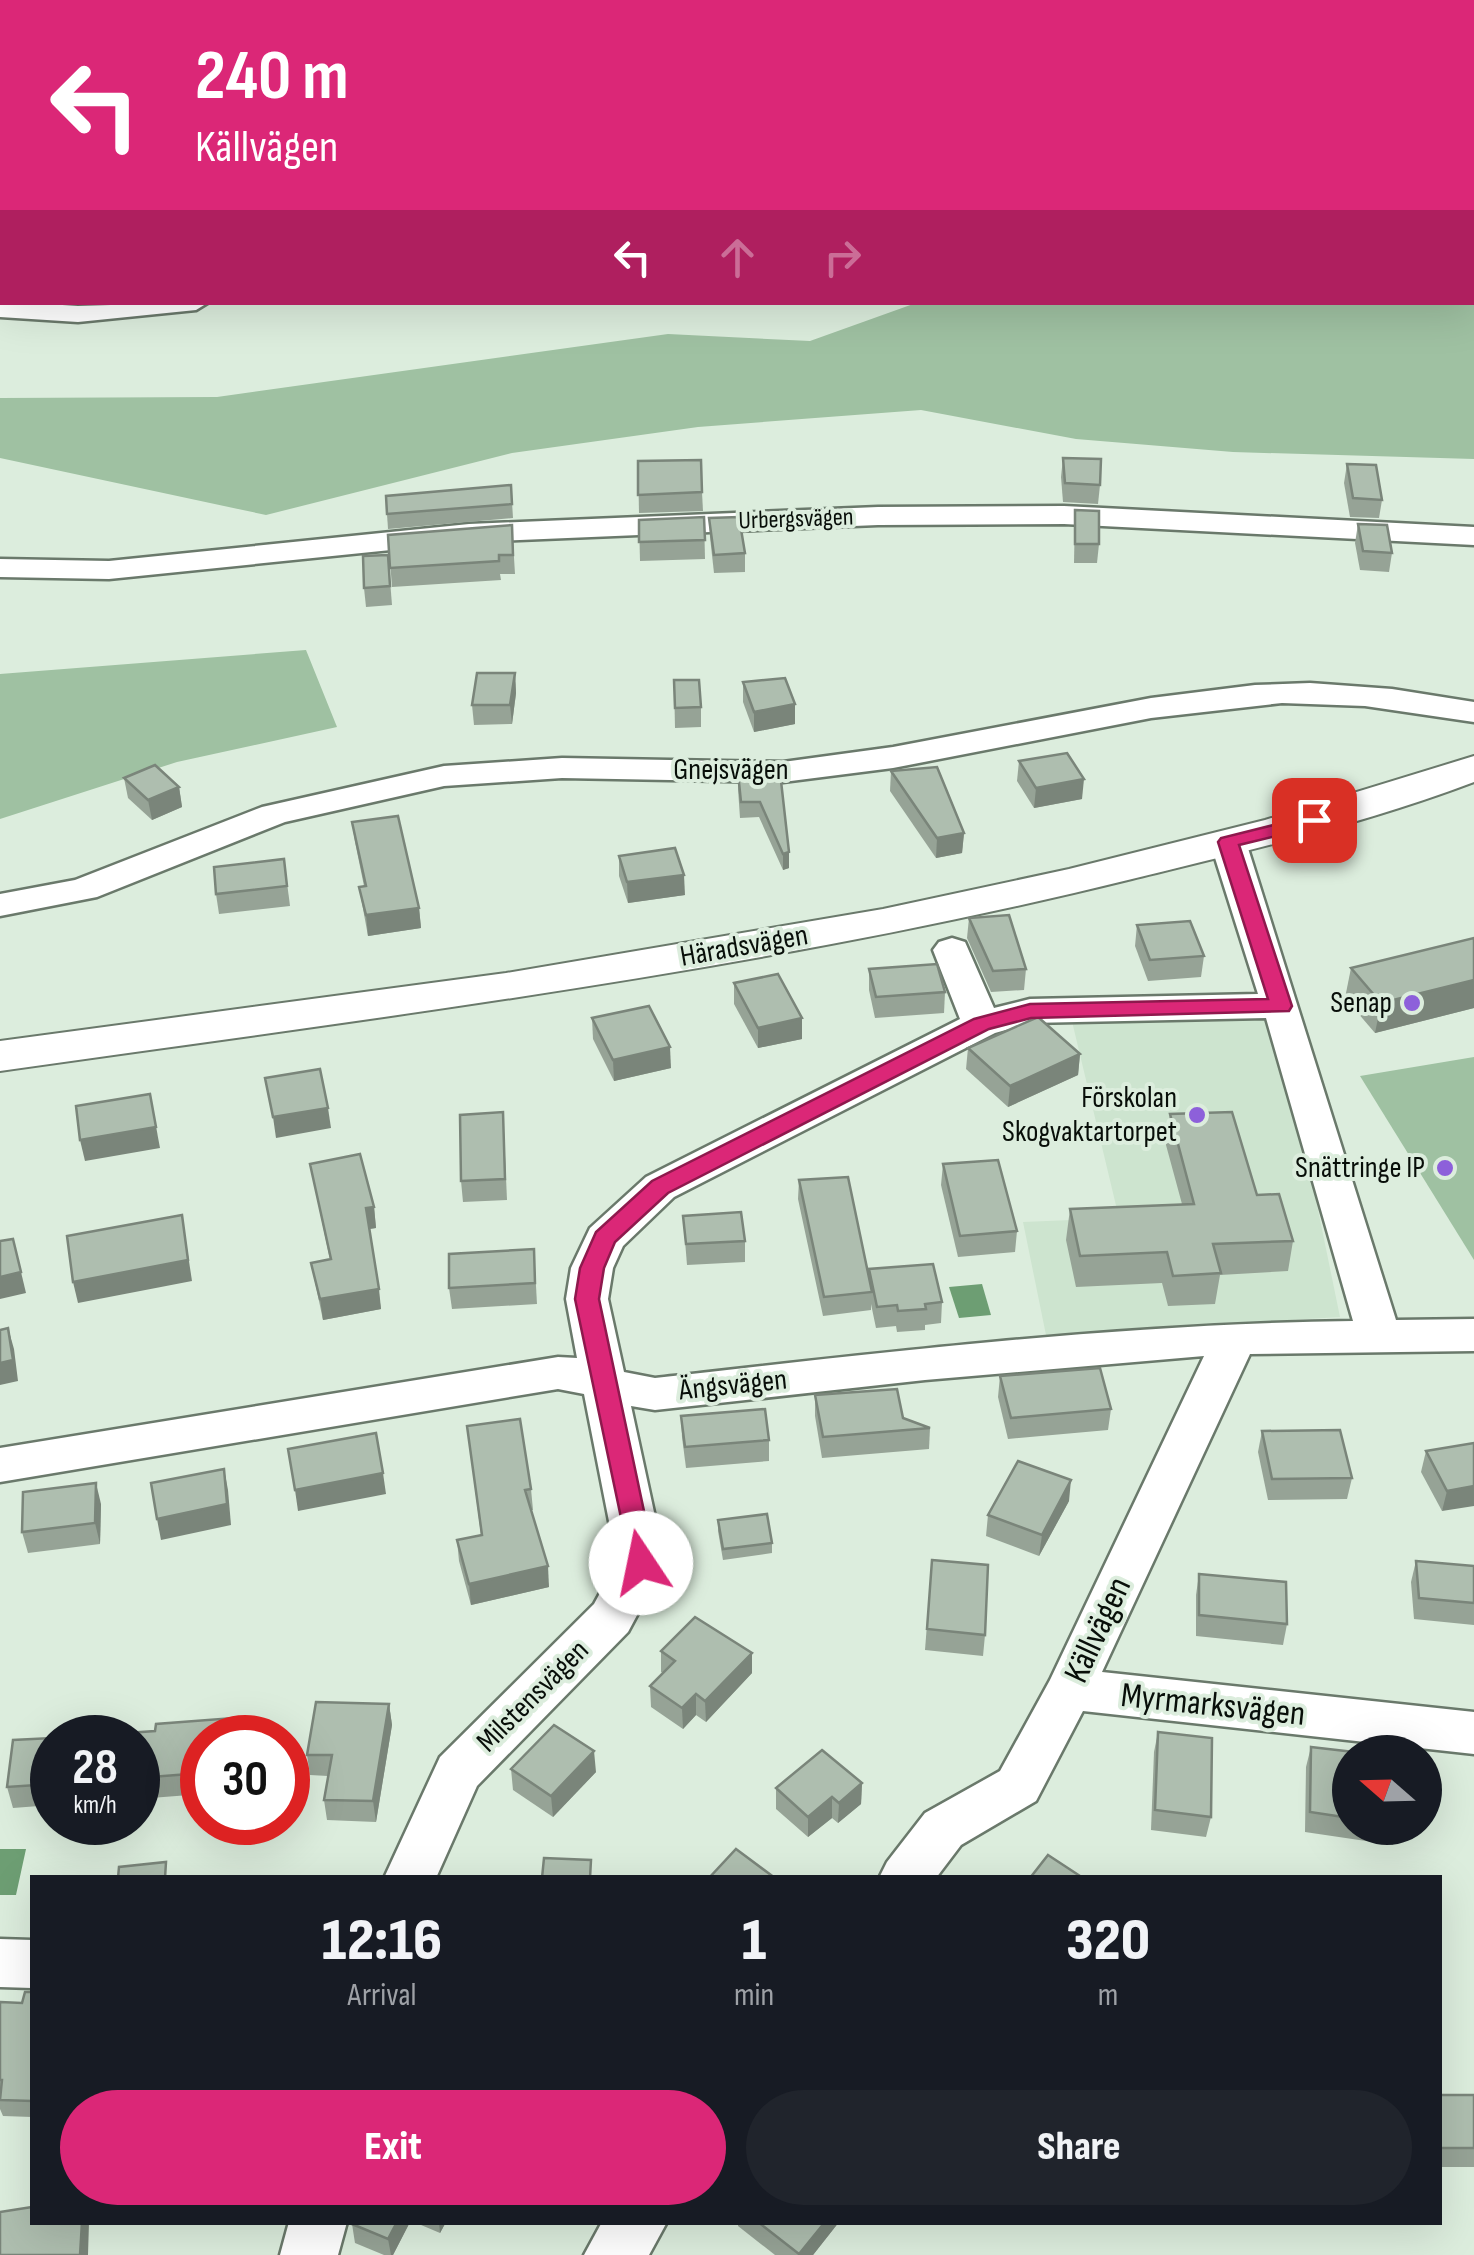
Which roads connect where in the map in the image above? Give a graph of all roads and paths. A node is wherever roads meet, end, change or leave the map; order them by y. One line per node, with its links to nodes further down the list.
1 (166, 305): 2 (street)
2 (0, 309)
3 (1474, 536): 4 (street, Urbergsvägen)
4 (0, 568)
5 (1474, 712): 8 (street, Gnejsvägen)
6 (1474, 768): 7 (street, Häradsvägen)
7 (1228, 842): 10 (street); 12 (street, Häradsvägen)
8 (0, 905)
9 (952, 950): 11 (street)
10 (1281, 1006): 11 (street, Milstensvägen); 15 (street)
11 (981, 1024): 16 (street, Milstensvägen)
12 (0, 1056)
13 (1474, 1335): 15 (street, Ängsvägen)
14 (1235, 1338): 15 (street, Ängsvägen); 16 (street, Ängsvägen); 18 (street, Källvägen)
15 (1380, 1338)
16 (607, 1386): 17 (street, Ängsvägen); 20 (street, Milstensvägen)
17 (0, 1465)
18 (1070, 1689): 19 (street, Myrmarksvägen); 21 (street, Källvägen)
19 (1474, 1734)
20 (411, 1875)
21 (908, 1875)
22 (0, 1963): 23 (street)
23 (30, 1964)
24 (317, 2225): 26 (street)
25 (636, 2225): 27 (street)
26 (309, 2255)
27 (613, 2255)

